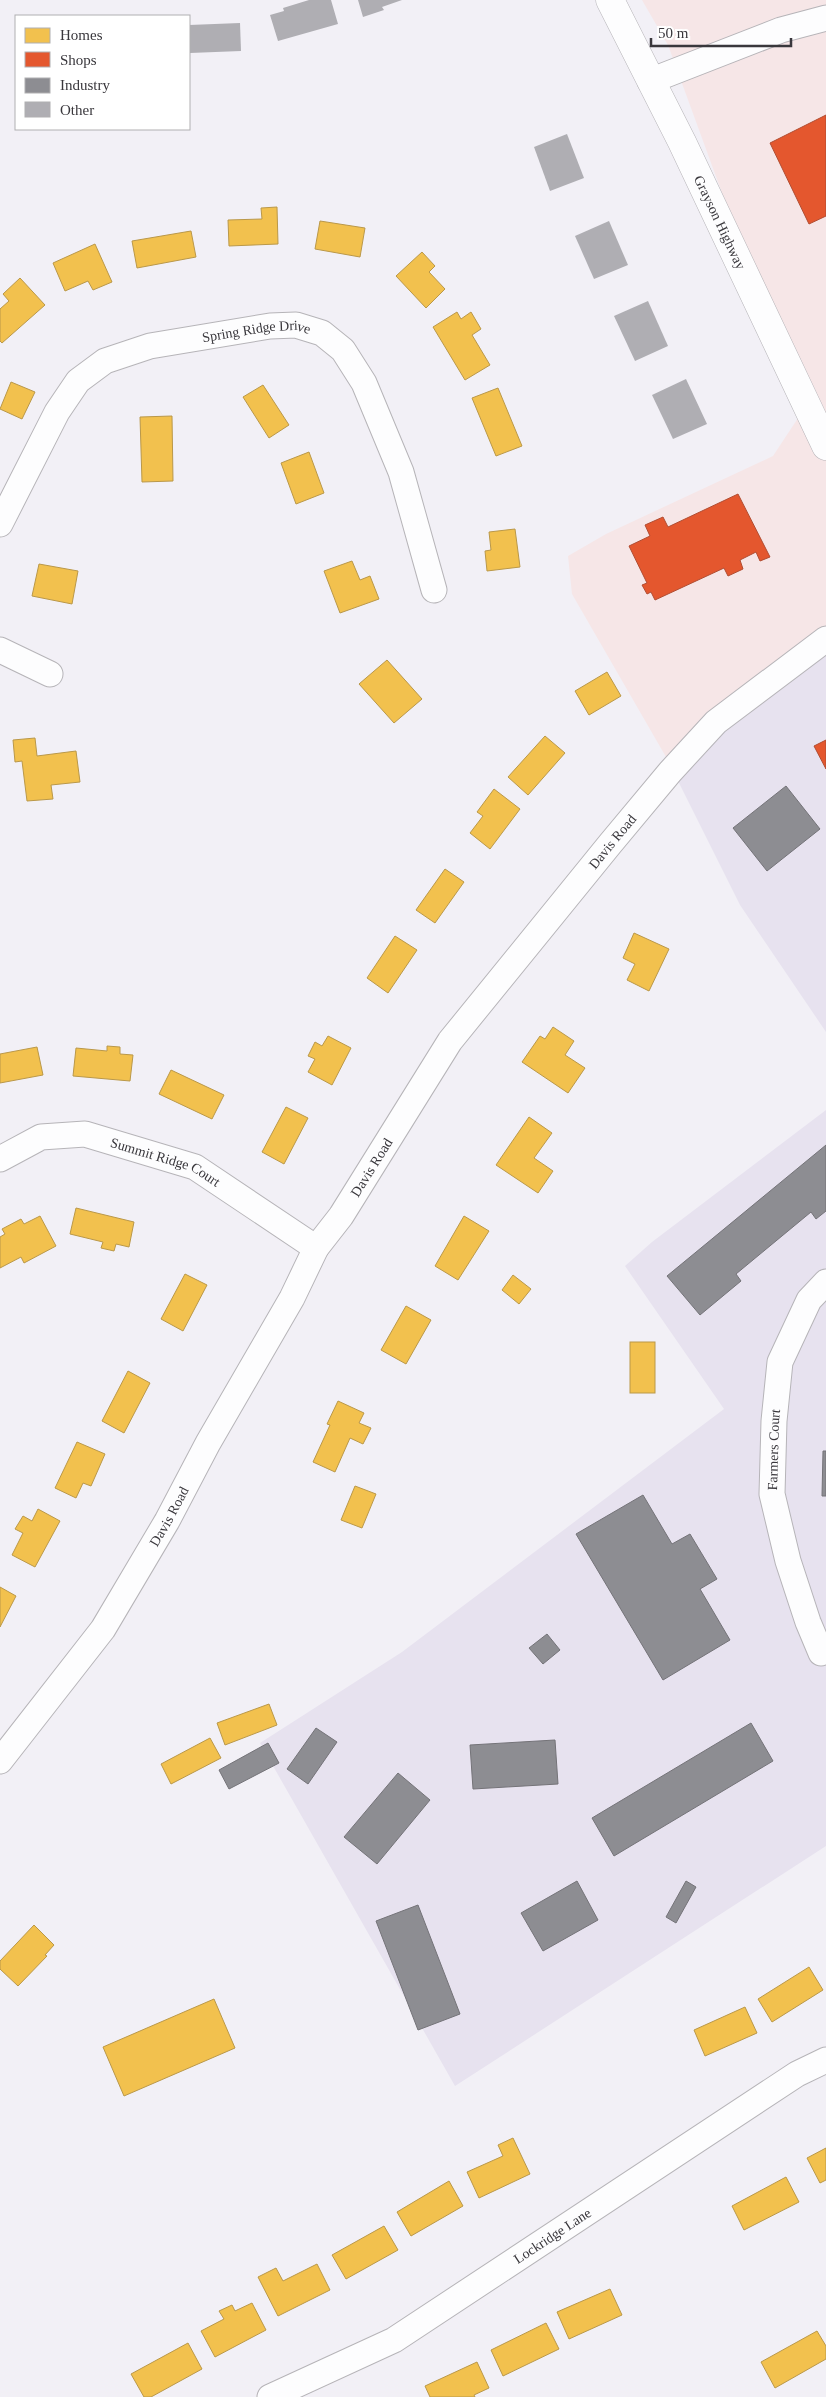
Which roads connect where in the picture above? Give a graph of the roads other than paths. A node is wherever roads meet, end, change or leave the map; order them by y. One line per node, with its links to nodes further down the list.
1 (610, 0): 3 (main road, Grayson Highway)
2 (826, 18): 3 (street)
3 (650, 81): 4 (main road, Grayson Highway)
4 (826, 446)
5 (0, 524): 6 (street, Spring Ridge Drive)
6 (434, 590)
7 (826, 638): 11 (street, Davis Road)
8 (0, 650): 9 (street)
9 (50, 674)
10 (0, 1159): 11 (street, Summit Ridge Court)
11 (316, 1248): 14 (street, Davis Road)
12 (826, 1282): 13 (street, Farmers Court)
13 (821, 1653)
14 (0, 1761)
15 (826, 2060): 16 (street, Lockridge Lane)
16 (270, 2397)

